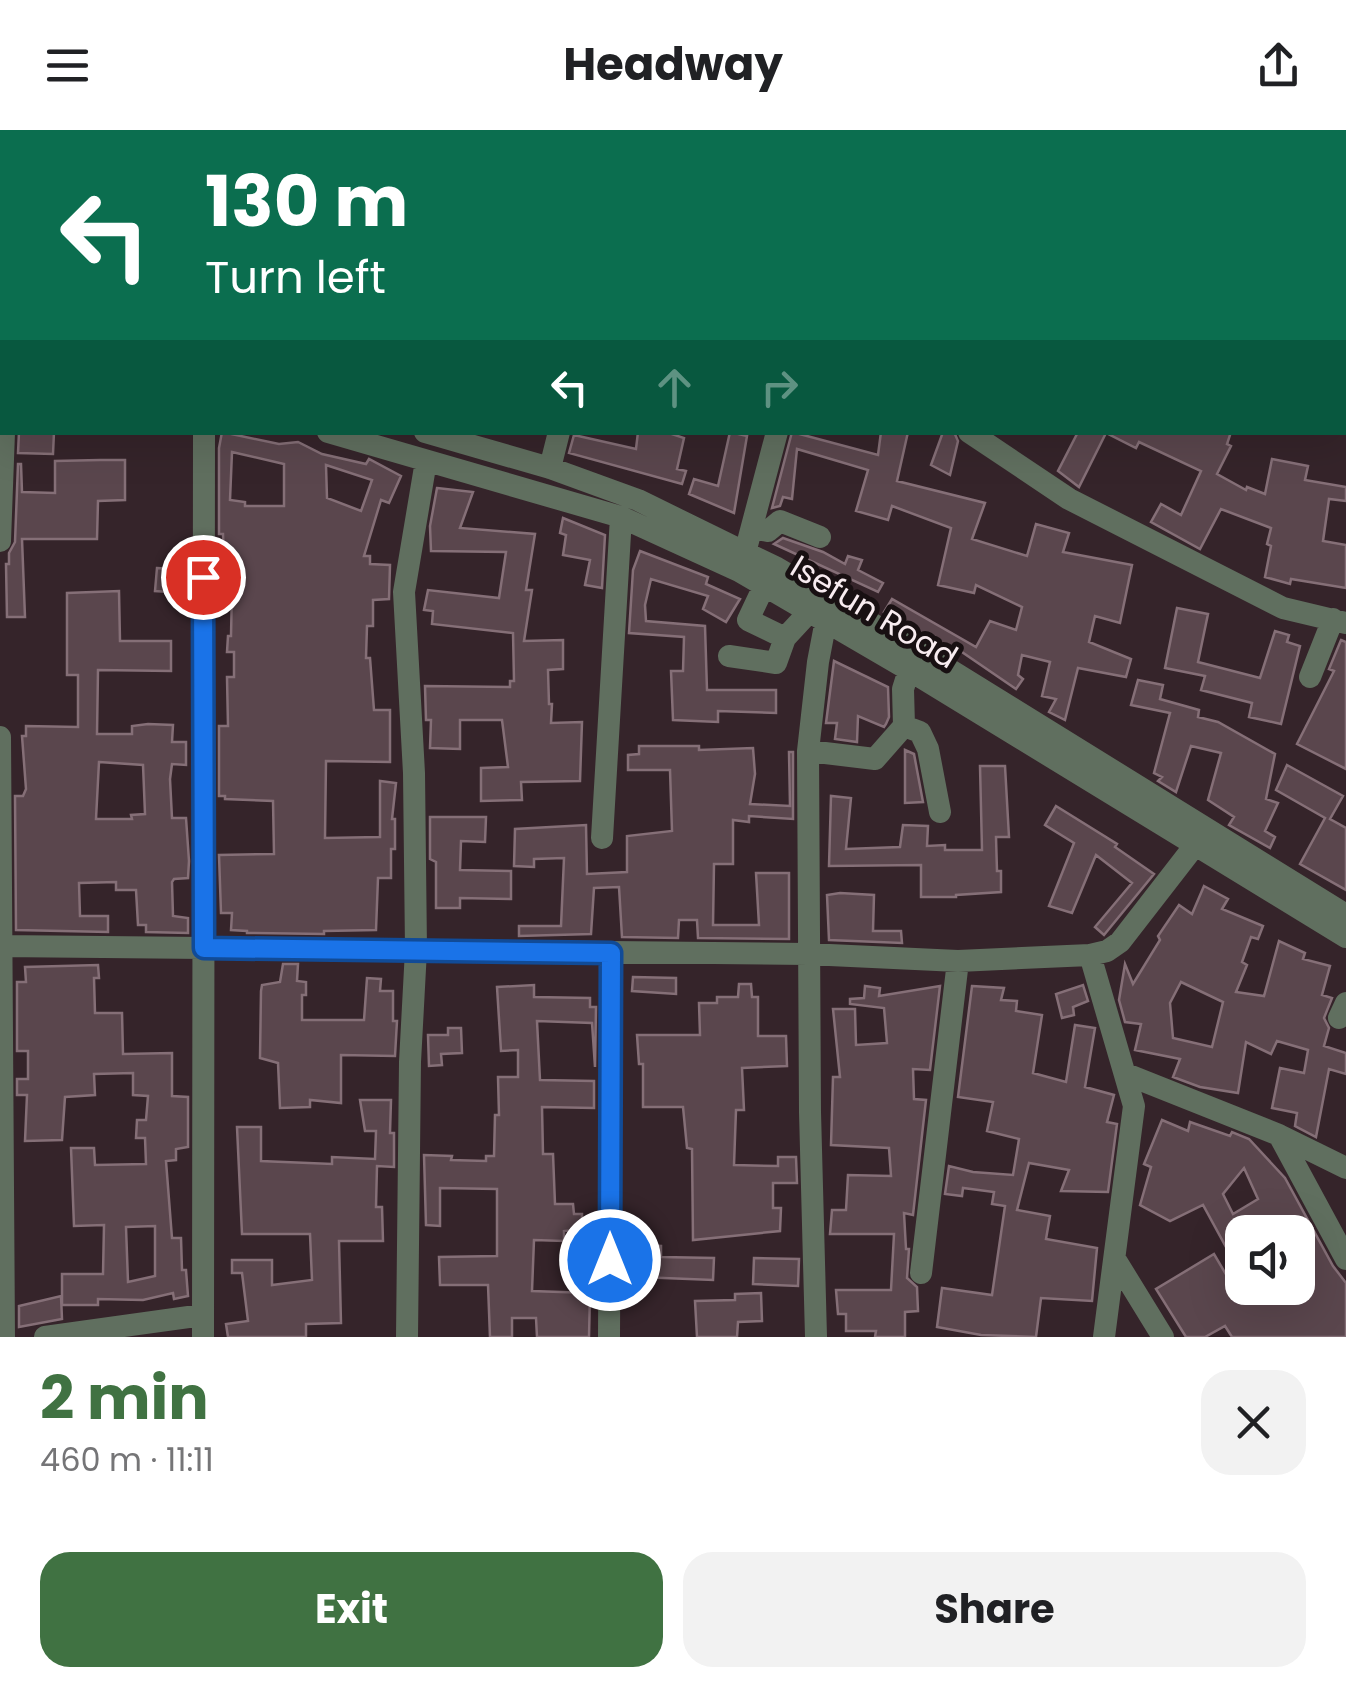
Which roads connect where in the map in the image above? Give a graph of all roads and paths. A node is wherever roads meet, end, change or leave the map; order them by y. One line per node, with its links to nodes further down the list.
1 (4, 435): 13 (street)
2 (204, 435): 31 (street)
3 (338, 435): 8 (street, Isefun Road)
4 (435, 435): 9 (street, Isefun Road)
5 (558, 435): 9 (street)
6 (776, 435): 11 (street)
7 (973, 435): 17 (street)
8 (426, 461): 10 (street, Isefun Road); 32 (street)
9 (550, 468): 14 (street, Isefun Road)
10 (621, 517): 14 (street, Isefun Road); 26 (street)
11 (754, 528): 12 (street); 14 (street)
12 (820, 537)
13 (0, 541)
14 (744, 562): 15 (street, Isefun Road); 28 (street, Isefun Road)
15 (765, 584): 16 (street, Isefun Road); 18 (street)
16 (818, 616): 18 (street); 20 (street, Isefun Road); 24 (street)
17 (1339, 621): 21 (street)
18 (785, 638): 19 (street)
19 (729, 656)
20 (909, 670): 22 (street); 27 (street, Isefun Road)
21 (1310, 678)
22 (904, 726): 24 (street); 25 (street)
23 (0, 737): 30 (street)
24 (808, 751): 34 (street)
25 (940, 812)
26 (602, 838)
27 (1196, 844): 29 (street, Isefun Road); 35 (street)
28 (1346, 915)
29 (1346, 937)
30 (1, 946): 31 (street); 44 (street)
31 (204, 948): 32 (street); 43 (street)
32 (416, 950): 33 (street); 46 (street)
33 (611, 953): 34 (street); 47 (street)
34 (808, 954): 36 (street); 48 (street)
35 (1090, 955): 36 (street); 37 (street)
36 (958, 961): 42 (street)
37 (1126, 1074): 38 (street); 40 (street)
38 (1279, 1135): 39 (street); 41 (street)
39 (1346, 1168)
40 (1115, 1258): 49 (street); 50 (street)
41 (1346, 1259)
42 (920, 1272)
43 (203, 1326): 45 (street)
44 (4, 1337)
45 (44, 1337)
46 (407, 1337)
47 (609, 1337)
48 (816, 1337)
49 (1104, 1337)
50 (1163, 1337)

